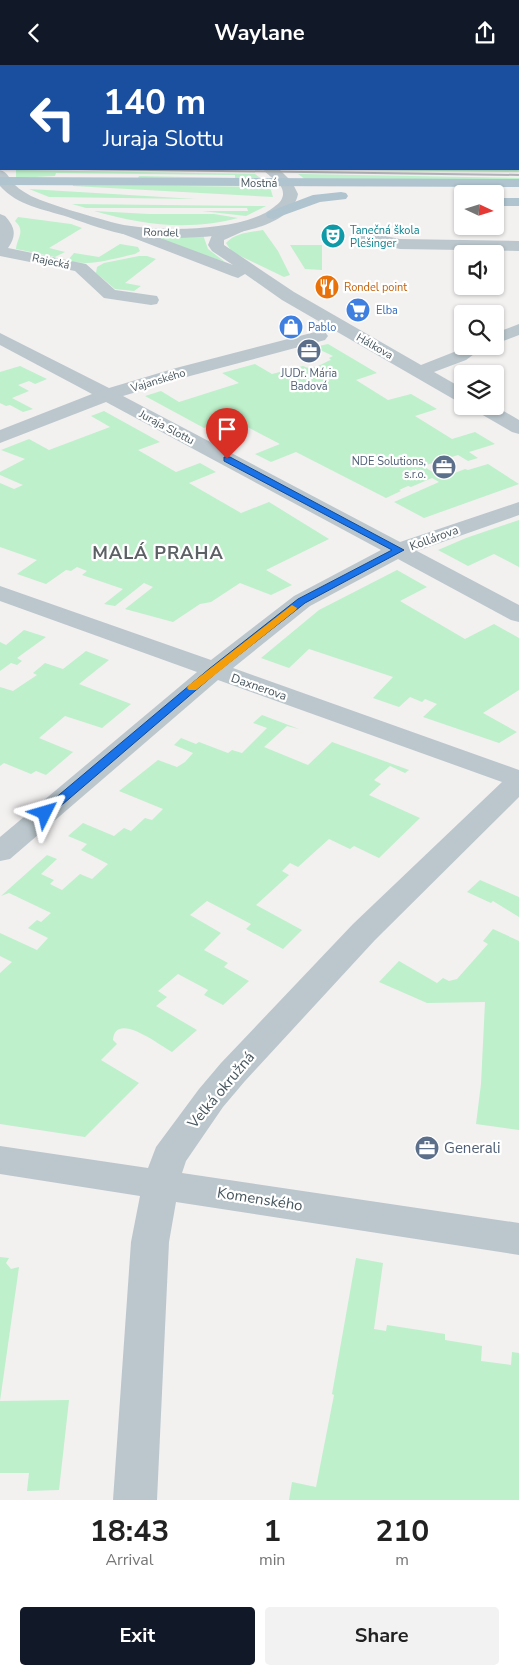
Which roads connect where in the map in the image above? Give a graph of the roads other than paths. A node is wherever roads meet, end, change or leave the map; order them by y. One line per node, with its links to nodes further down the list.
1 (276, 173): 7 (main road); 19 (street, Rondel)
2 (0, 174): 13 (street, Rondel)
3 (0, 181): 4 (main road, Mostná)
4 (519, 183)
5 (0, 186): 12 (main road)
6 (519, 191): 7 (main road)
7 (414, 193): 8 (main road); 19 (main road)
8 (454, 195)
9 (504, 195): 10 (main road)
10 (519, 195)
11 (0, 196): 13 (main road)
12 (194, 196)
13 (26, 199): 22 (street, Rondel)
14 (0, 200): 15 (main road)
15 (77, 201)
16 (358, 202): 19 (main road, Mostná)
17 (504, 202): 18 (main road)
18 (519, 202)
19 (272, 206): 21 (street, Rondel)
20 (0, 219): 25 (street, Rajecká)
21 (241, 227): 22 (street, Rondel); 26 (street, Hálkova)
22 (123, 229): 26 (street, Hálkova)
23 (361, 237): 24 (street)
24 (519, 246)
25 (0, 249): 27 (street, Rajecká)
26 (288, 296): 33 (street, Hálkova)
27 (151, 300)
28 (519, 329): 29 (street)
29 (504, 335)
30 (319, 336): 35 (street, Vajanského)
31 (0, 338): 35 (street, Juraja Slottu)
32 (462, 355): 33 (street)
33 (419, 371): 34 (street, Hálkova)
34 (454, 391)
35 (107, 395): 38 (street, Vajanského); 40 (street, Juraja Slottu)
36 (497, 415): 37 (street)
37 (519, 428)
38 (0, 437)
39 (519, 508): 40 (street, Kollárova)
40 (399, 550): 42 (street, Juraja Slottu); 43 (street, Kollárova)
41 (0, 593): 43 (street, Daxnerova)
42 (519, 615)
43 (213, 671): 44 (street, Daxnerova); 45 (street, Kollárova)
44 (519, 780): 47 (street, Veľká okružná)
45 (0, 852)
46 (0, 1159): 47 (street, Komenského)
47 (162, 1184): 48 (street, Komenského); 49 (street, Veľká okružná)
48 (519, 1239)
49 (135, 1500)

